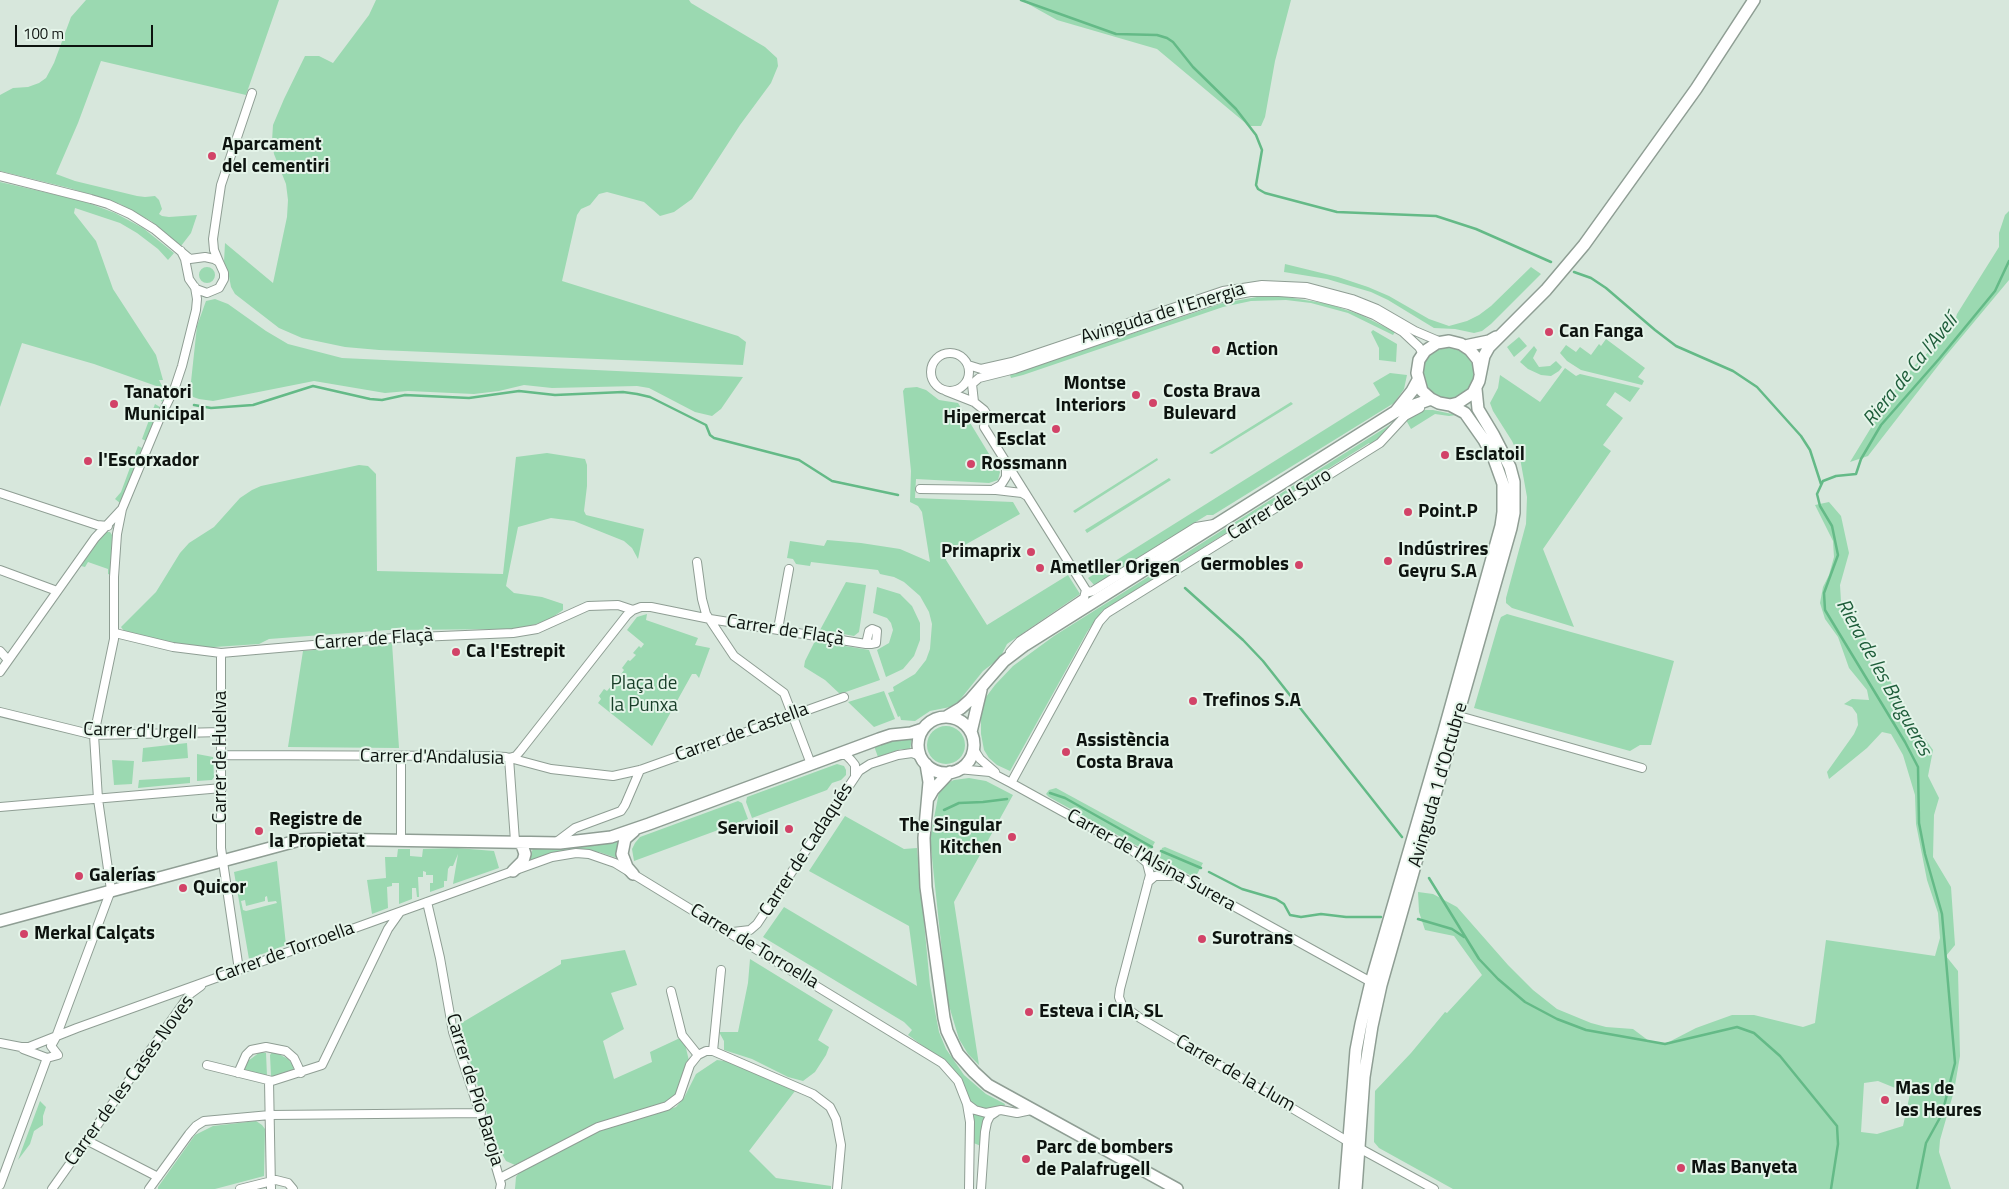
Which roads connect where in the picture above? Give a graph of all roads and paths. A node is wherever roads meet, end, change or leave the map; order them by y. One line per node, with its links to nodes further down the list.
1 (1754, 0): 12 (street)
2 (252, 93): 4 (street)
3 (0, 176): 5 (street)
4 (213, 238): 6 (street); 7 (street)
5 (181, 251): 6 (street); 8 (street)
6 (202, 258): 7 (street); 8 (street)
7 (219, 262): 10 (street)
8 (189, 272): 9 (street)
9 (195, 288): 10 (street); 11 (street)
10 (207, 292): 11 (street)
11 (196, 310): 33 (street)
12 (1500, 336): 14 (street); 17 (street)
13 (1441, 342): 14 (street); 15 (street); 16 (street, Avinguda de l'Energia)
14 (1465, 346): 17 (street)
15 (1423, 354): 19 (street); 20 (street, Avinguda de l'Energia)
16 (968, 365): 18 (street); 22 (street)
17 (1480, 373): 21 (street)
18 (969, 374): 20 (street); 22 (street)
19 (1418, 380): 23 (street); 26 (street)
20 (972, 384): 24 (street)
21 (1476, 389): 25 (street); 56 (street, Avinguda 1 d'Octubre)
22 (946, 391): 24 (street)
23 (1433, 401): 25 (street); 26 (street); 73 (street, Carrer del Suro)
24 (974, 402): 27 (street)
25 (1450, 405): 78 (street, Avinguda 1 d'Octubre)
26 (1395, 412): 34 (street)
27 (1004, 460): 28 (street); 30 (street)
28 (1014, 475): 30 (street); 32 (street)
29 (920, 489): 30 (street)
30 (997, 490): 32 (street)
31 (0, 493): 35 (street)
32 (1027, 496): 41 (street)
33 (122, 509): 35 (street); 36 (street)
34 (1218, 524): 41 (street); 50 (street)
35 (104, 526): 36 (street); 40 (street)
36 (118, 530): 45 (street)
37 (697, 562): 43 (street)
38 (790, 569): 44 (street)
39 (0, 570): 40 (street)
40 (57, 590): 49 (street)
41 (1086, 590): 50 (street)
42 (633, 610): 43 (street, Carrer de Flaçà); 48 (street, Carrer de Flaçà); 66 (street)
43 (710, 619): 44 (street, Carrer de Flaçà); 55 (street)
44 (778, 630): 46 (street, Carrer de Flaçà)
45 (115, 633): 48 (street, Carrer de Flaçà); 61 (street)
46 (866, 644)
47 (0, 652): 49 (street)
48 (221, 653): 59 (street, Carrer de Huelva)
49 (8, 660): 51 (street)
50 (1004, 661): 52 (street)
51 (0, 672)
52 (981, 688): 57 (street); 60 (street)
53 (844, 697): 55 (street, Carrer de Castella)
54 (0, 712): 61 (street, Carrer d'Urgell)
55 (793, 715): 68 (street); 70 (street, Carrer de Castella)
56 (1459, 716): 69 (street); 78 (street, Avinguda 1 d'Octubre)
57 (946, 717): 58 (street); 60 (street)
58 (923, 729): 65 (street); 67 (street)
59 (222, 732): 61 (street, Carrer d'Urgell); 63 (street, Carrer de Huelva)
60 (970, 732): 62 (street)
61 (94, 735): 75 (street)
62 (973, 748): 71 (street); 73 (street, Carrer de l'Alsina Surera)
63 (222, 755): 64 (street, Carrer d'Andalusia); 74 (street, Carrer de Huelva)
64 (402, 756): 66 (street, Carrer d'Andalusia); 80 (street)
65 (833, 756): 68 (street); 72 (street, Carrer de Cadaqués)
66 (509, 758): 70 (street, Carrer d'Andalusia); 81 (street)
67 (923, 760): 71 (street); 72 (street, Carrer de Cadaqués); 76 (street)
68 (811, 764): 79 (street)
69 (1642, 768)
70 (640, 770): 82 (street)
71 (954, 771): 73 (street, Carrer de l'Alsina Surera); 76 (street)
72 (855, 777): 93 (street, Carrer de Cadaqués)
73 (1011, 782): 83 (street, Carrer de l'Alsina Surera)
74 (222, 788): 75 (street); 84 (street, Carrer de Huelva)
75 (98, 799): 77 (street); 89 (street)
76 (928, 801): 110 (street)
77 (0, 807)
78 (1423, 822): 97 (street, Avinguda 1 d'Octubre); 97 (street, Avinguda 1 d'Octubre)
79 (640, 827): 82 (street); 86 (street)
80 (401, 840): 81 (street); 84 (street)
81 (515, 842): 82 (street); 85 (street)
82 (554, 843)
83 (1133, 851): 87 (street, Carrer de l'Alsina Surera); 88 (street, Carrer de la Llum)
84 (223, 860): 89 (street); 94 (street, Carrer de Huelva)
85 (513, 871): 86 (street, Carrer de Torroella); 90 (street, Carrer de Torroella)
86 (633, 874): 93 (street, Carrer de Torroella)
87 (1181, 877): 88 (street); 97 (street, Carrer de l'Alsina Surera)
88 (1148, 882): 115 (street, Carrer de la Llum)
89 (112, 890): 92 (street); 99 (street)
90 (427, 902): 91 (street, Carrer de Torroella); 112 (street, Carrer de Pío Baroja)
91 (400, 912): 94 (street, Carrer de Torroella); 107 (street)
92 (0, 921)
93 (731, 932): 109 (street, Carrer de Torroella)
94 (239, 970): 96 (street, Carrer de Torroella)
95 (721, 970): 102 (street)
96 (214, 979): 99 (street, Carrer de Torroella); 114 (street, Carrer de les Cases Noves)
97 (1376, 983): 115 (street, Avinguda 1 d'Octubre); 116 (street, Avinguda 1 d'Octubre)
98 (671, 991): 103 (street)
99 (56, 1036): 101 (street, Carrer de Torroella); 104 (street)
100 (0, 1043): 101 (street, Carrer de Torroella)
101 (11, 1046): 104 (street, Carrer de Torroella)
102 (712, 1051): 103 (street); 129 (street)
103 (698, 1055): 121 (street)
104 (47, 1058): 119 (street)
105 (207, 1065): 106 (street)
106 (238, 1073): 107 (street); 108 (street)
107 (301, 1073): 108 (street)
108 (269, 1081): 113 (street)
109 (967, 1104): 111 (street); 117 (street, Carrer de Torroella)
110 (1031, 1110): 111 (street); 132 (street)
111 (996, 1112): 118 (street)
112 (481, 1114): 113 (street); 121 (street, Carrer de Pío Baroja)
113 (270, 1115): 120 (street); 123 (street)
114 (86, 1140): 120 (street); 124 (street, Carrer de les Cases Noves)
115 (1348, 1141): 116 (street, Carrer de la Llum); 133 (street, Avinguda 1 d'Octubre)
116 (1360, 1148): 134 (street, Avinguda 1 d'Octubre); 135 (street, Carrer de la Llum)
117 (969, 1152): 118 (street); 130 (street, Carrer de Torroella)
118 (983, 1160): 131 (street)
119 (2, 1174): 122 (street)
120 (158, 1177): 125 (street)
121 (500, 1178): 128 (street, Carrer de Pío Baroja)
122 (0, 1185)
123 (271, 1185): 126 (street); 127 (street)
124 (52, 1189)
125 (149, 1189)
126 (240, 1189)
127 (293, 1189)
128 (500, 1189)
129 (837, 1189)
130 (968, 1189)
131 (981, 1189)
132 (1177, 1189)
133 (1345, 1189)
134 (1356, 1189)
135 (1434, 1189)

